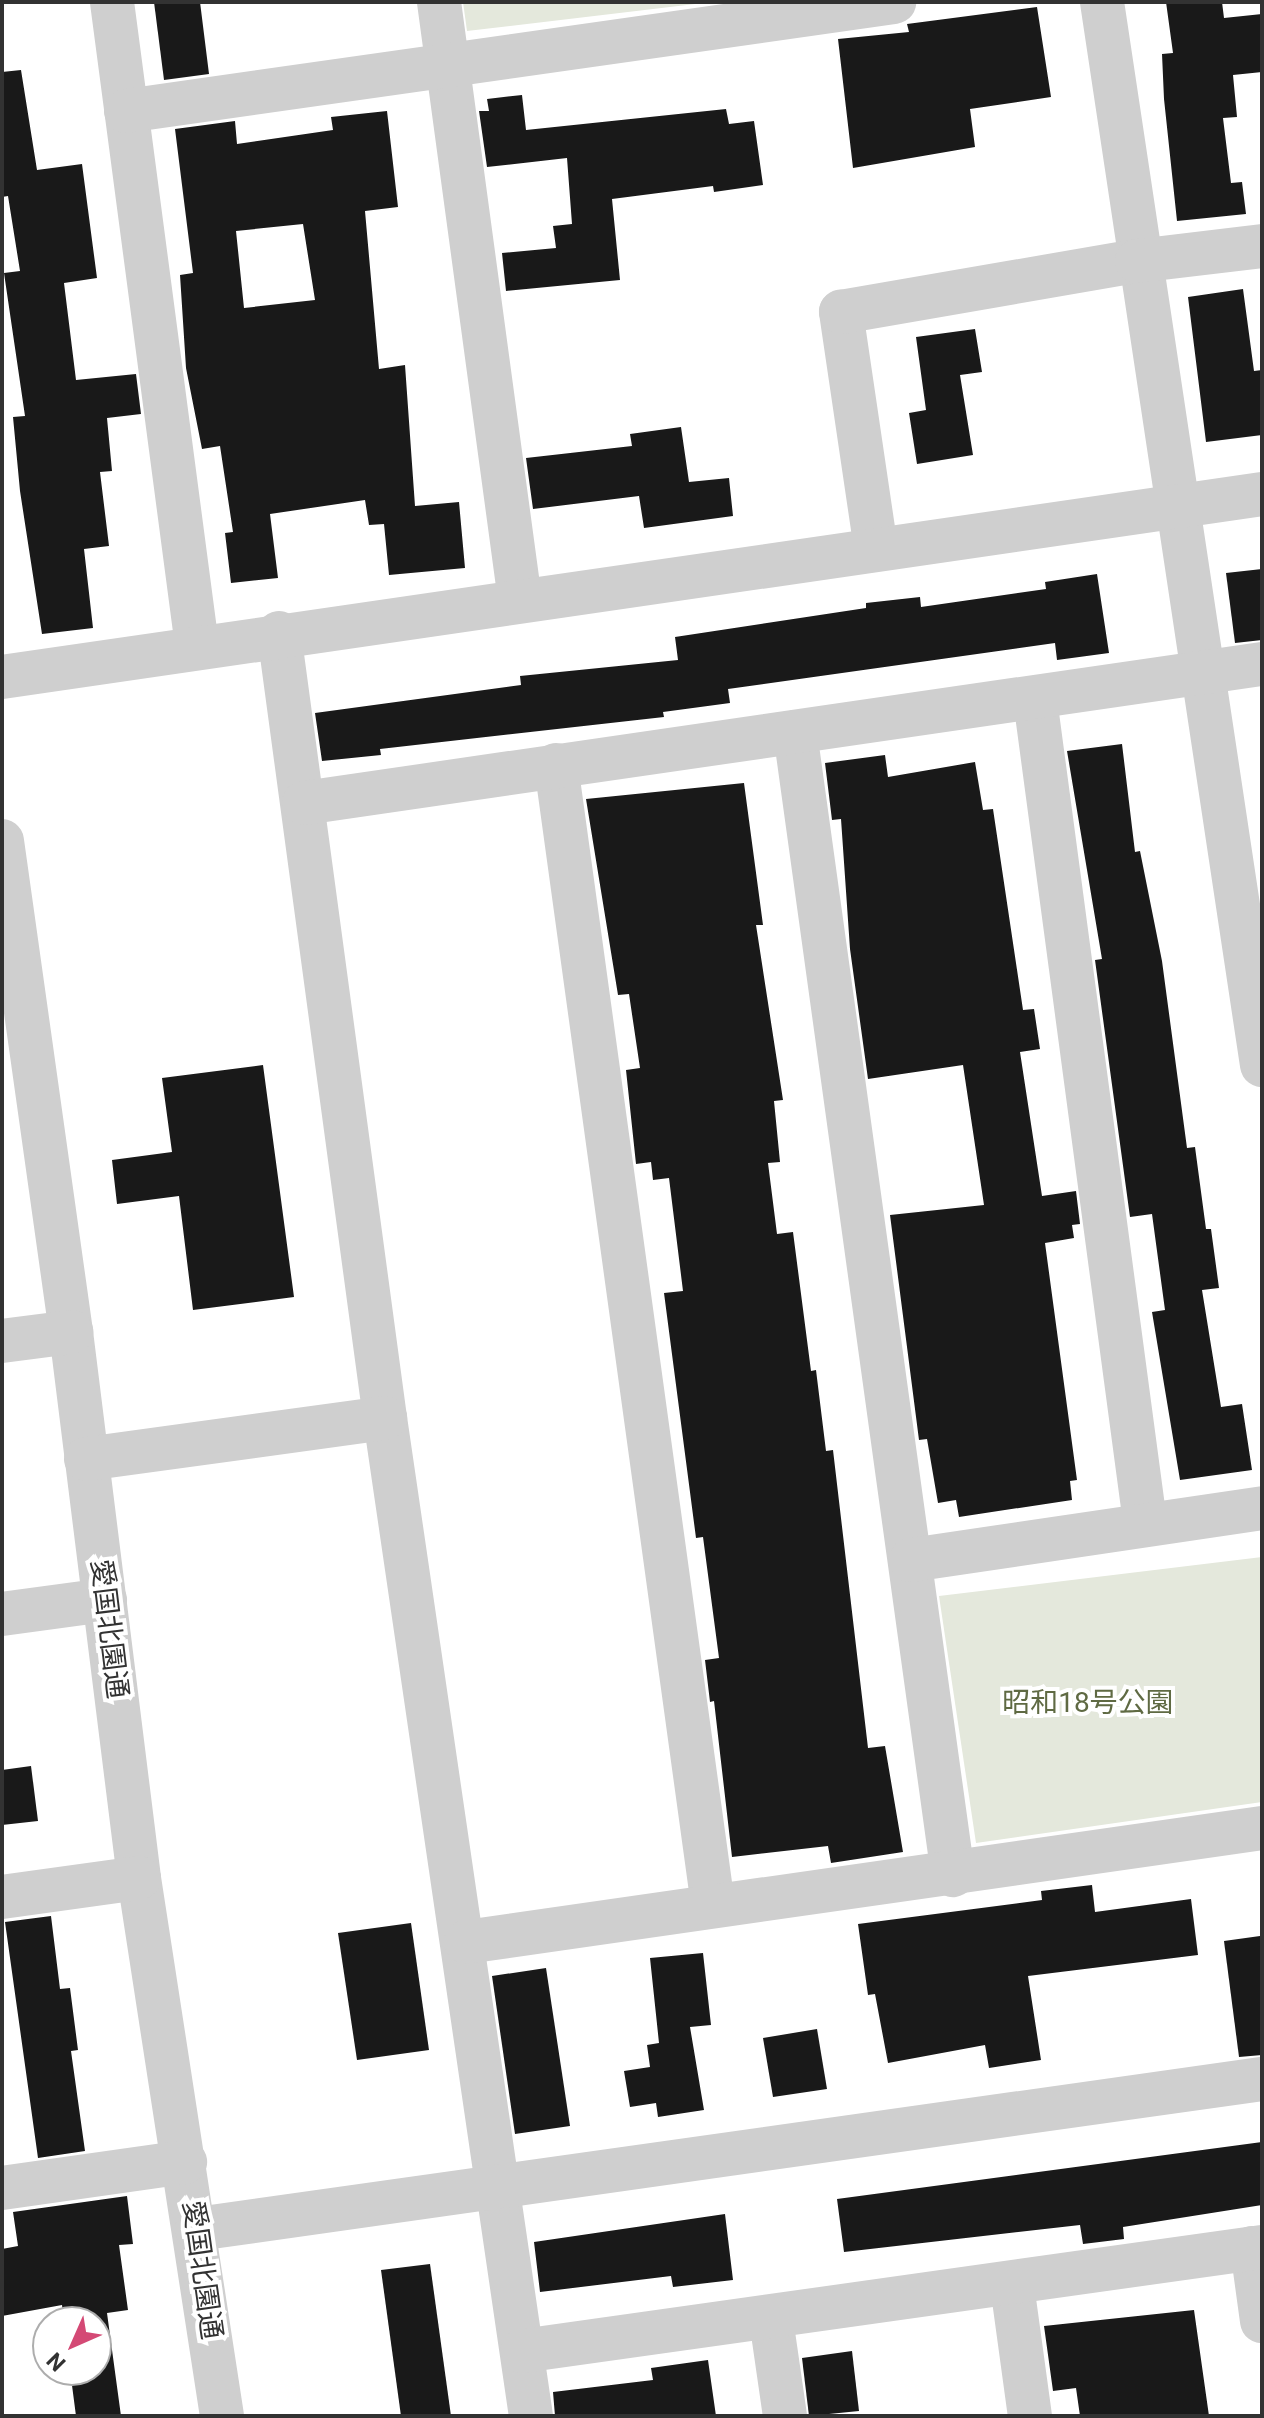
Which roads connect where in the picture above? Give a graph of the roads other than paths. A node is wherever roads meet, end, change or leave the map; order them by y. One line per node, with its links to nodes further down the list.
1 (112, 2): 7 (street)
2 (439, 2): 6 (street)
3 (894, 2): 5 (street)
4 (1102, 2): 9 (street)
5 (763, 10): 6 (street)
6 (447, 64): 7 (street); 13 (street)
7 (126, 111): 15 (street)
8 (1262, 246): 9 (street)
9 (1137, 261): 11 (street); 12 (street)
10 (1262, 494): 11 (street)
11 (1174, 506): 12 (street); 17 (street)
12 (876, 549): 13 (street)
13 (520, 600): 14 (street)
14 (279, 633): 15 (street); 22 (street)
15 (197, 646): 18 (street)
16 (1262, 664): 17 (street)
17 (1205, 671): 19 (street); 25 (street)
18 (2, 677)
19 (1035, 699): 20 (street); 31 (street)
20 (795, 732): 21 (street); 32 (street)
21 (556, 765): 22 (street); 39 (street)
22 (304, 803): 28 (street)
23 (2, 841): 24 (street, 愛国北園通)
24 (17, 1060): 26 (street, 愛国北園通)
25 (1262, 1065)
26 (71, 1332): 27 (street); 29 (street, 愛国北園通)
27 (2, 1341)
28 (385, 1418): 29 (street); 40 (street)
29 (86, 1459): 33 (street, 愛国北園通)
30 (1262, 1508): 31 (street)
31 (1145, 1522): 32 (street)
32 (911, 1560): 36 (street)
33 (105, 1600): 34 (street); 37 (street, 愛国北園通)
34 (2, 1614)
35 (1262, 1828): 36 (street)
36 (953, 1875): 39 (street)
37 (139, 1878): 38 (street); 42 (street, 愛国北園通)
38 (2, 1897)
39 (713, 1905): 40 (street)
40 (466, 1942): 43 (street)
41 (1262, 2079): 43 (street)
42 (185, 2162): 44 (street); 45 (street, 愛国北園通)
43 (496, 2186): 45 (street); 50 (street)
44 (2, 2188)
45 (197, 2229): 51 (street, 愛国北園通)
46 (1257, 2248): 47 (street); 49 (street)
47 (1012, 2285): 48 (street); 54 (street)
48 (771, 2319): 50 (street); 53 (street)
49 (1262, 2321)
50 (522, 2351): 52 (street)
51 (222, 2416)
52 (531, 2416)
53 (785, 2416)
54 (1030, 2416)

